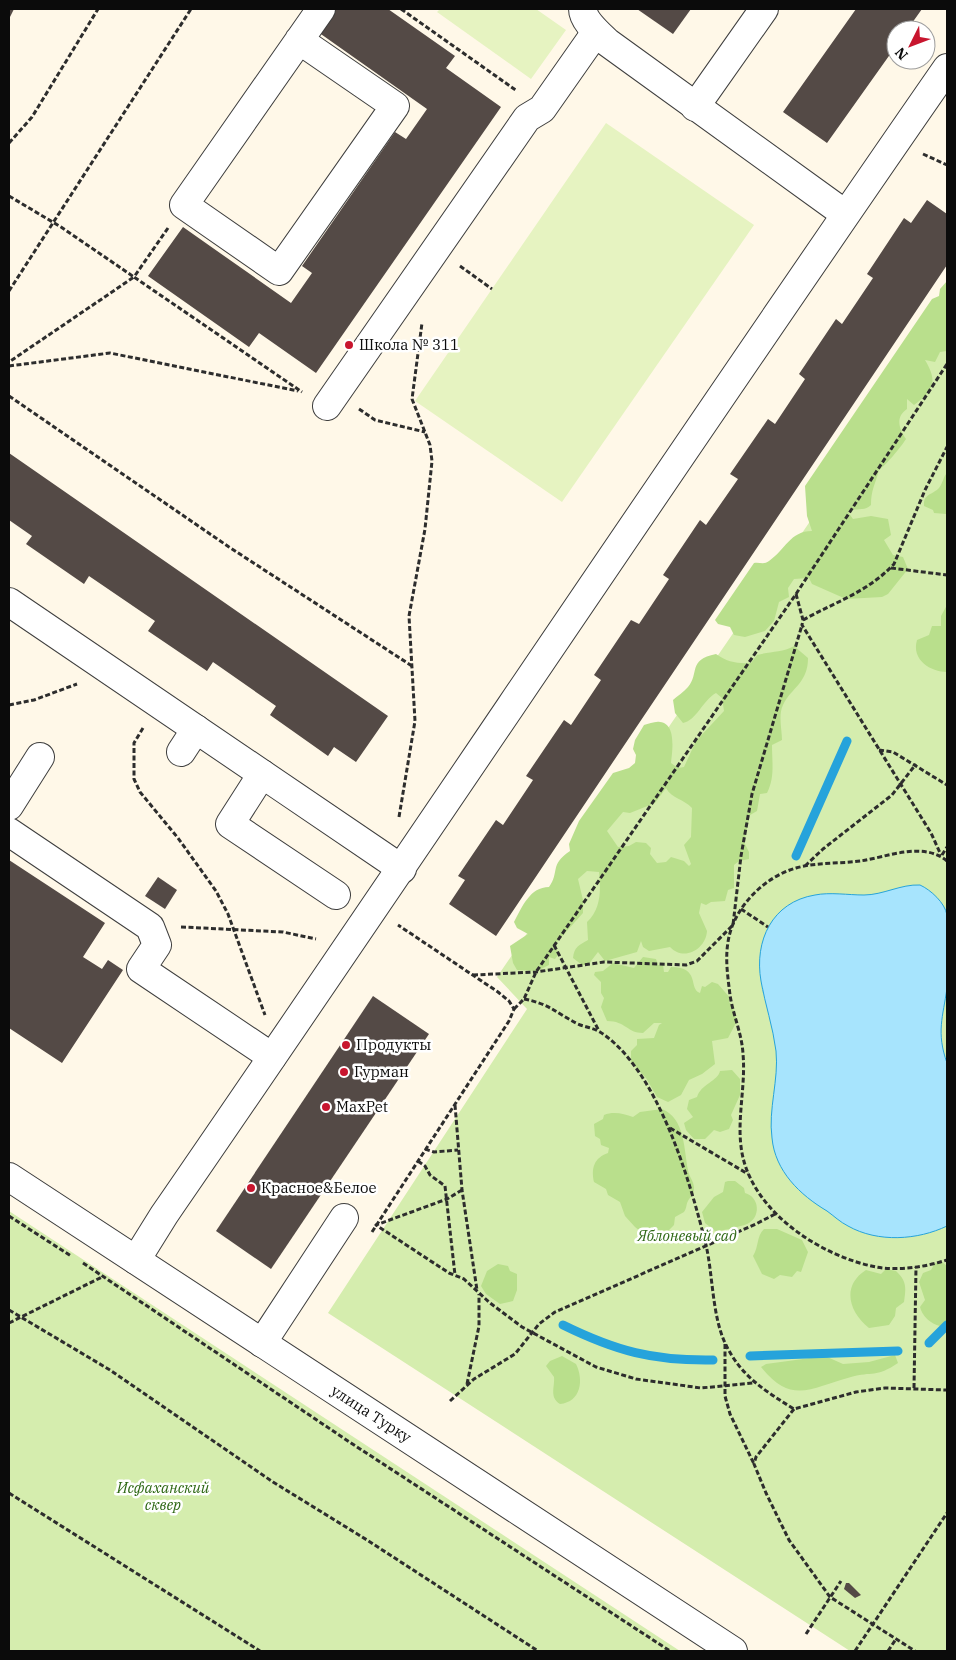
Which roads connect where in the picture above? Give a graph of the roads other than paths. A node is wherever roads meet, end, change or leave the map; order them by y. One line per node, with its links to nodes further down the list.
1 (321, 9): 4 (street)
2 (764, 9): 6 (street)
3 (590, 20): 6 (street); 8 (street)
4 (299, 40): 4 (street)
5 (947, 68): 7 (street)
6 (695, 107): 7 (street)
7 (845, 214): 16 (street)
8 (332, 399)
9 (9, 602): 10 (street)
10 (196, 729): 11 (street); 13 (street)
11 (181, 752)
12 (40, 757): 14 (street)
13 (262, 774): 16 (street); 17 (street)
14 (9, 806)
15 (9, 832): 18 (street)
16 (402, 868): 18 (street)
17 (336, 895)
18 (272, 1058): 21 (street)
19 (9, 1177): 21 (street, улица Турку)
20 (344, 1218): 22 (street)
21 (136, 1260): 22 (street, улица Турку)
22 (262, 1344): 23 (street, улица Турку)
23 (733, 1651)

